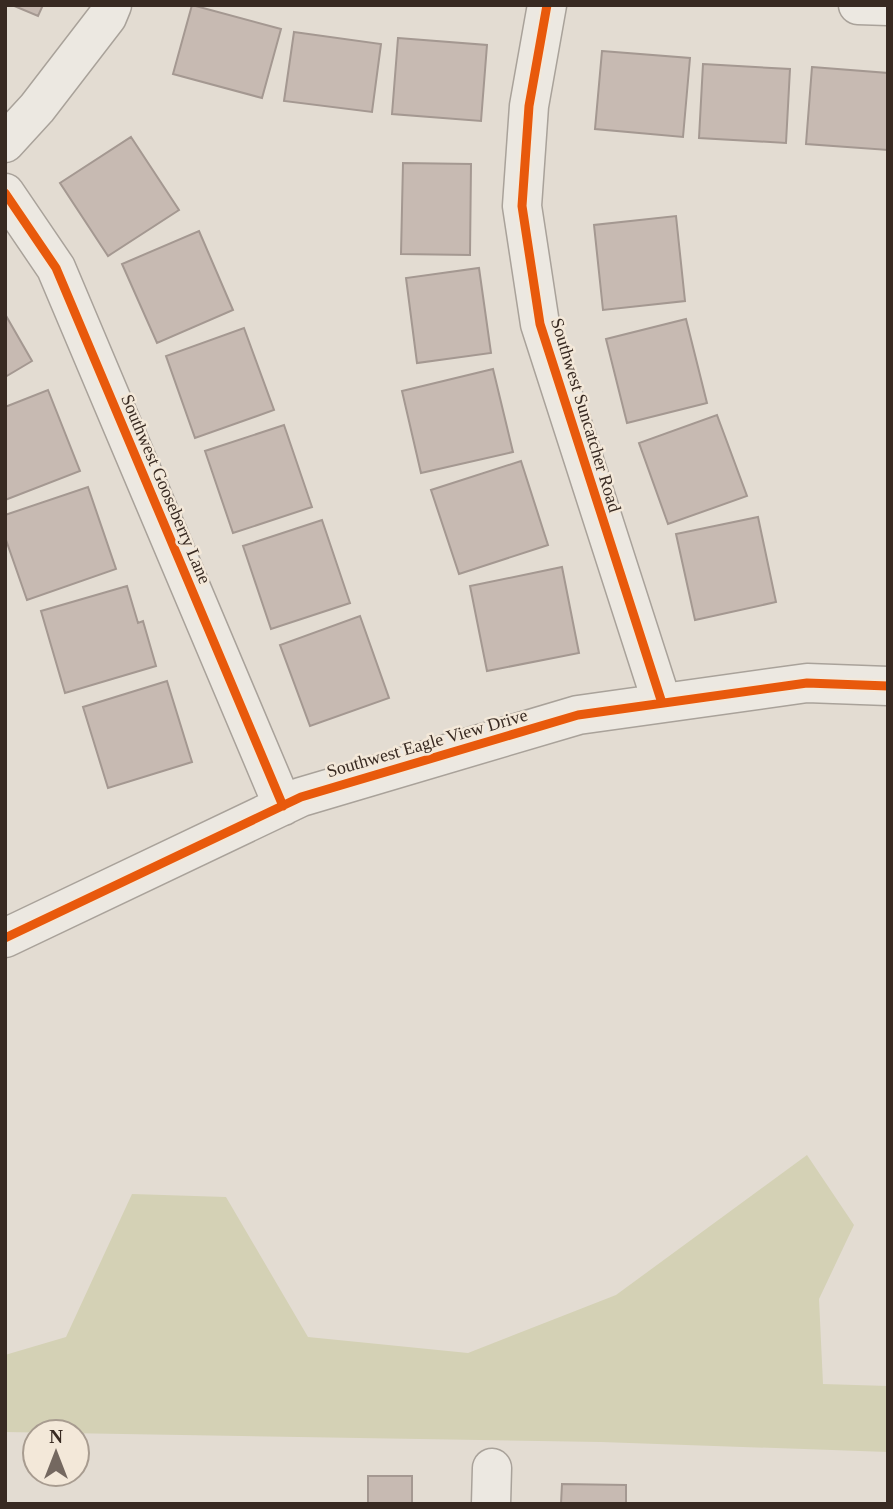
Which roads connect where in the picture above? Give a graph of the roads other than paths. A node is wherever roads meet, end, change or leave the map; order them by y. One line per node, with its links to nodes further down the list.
1 (112, 5): 5 (street)
2 (547, 5): 8 (street, Southwest Suncatcher Road)
3 (858, 5): 4 (street)
4 (888, 6)
5 (5, 143)
6 (5, 193): 9 (street, Southwest Gooseberry Lane)
7 (888, 686): 8 (street, Southwest Eagle View Drive)
8 (662, 703): 9 (street, Southwest Eagle View Drive)
9 (283, 806): 10 (street, Southwest Eagle View Drive)
10 (5, 938)

